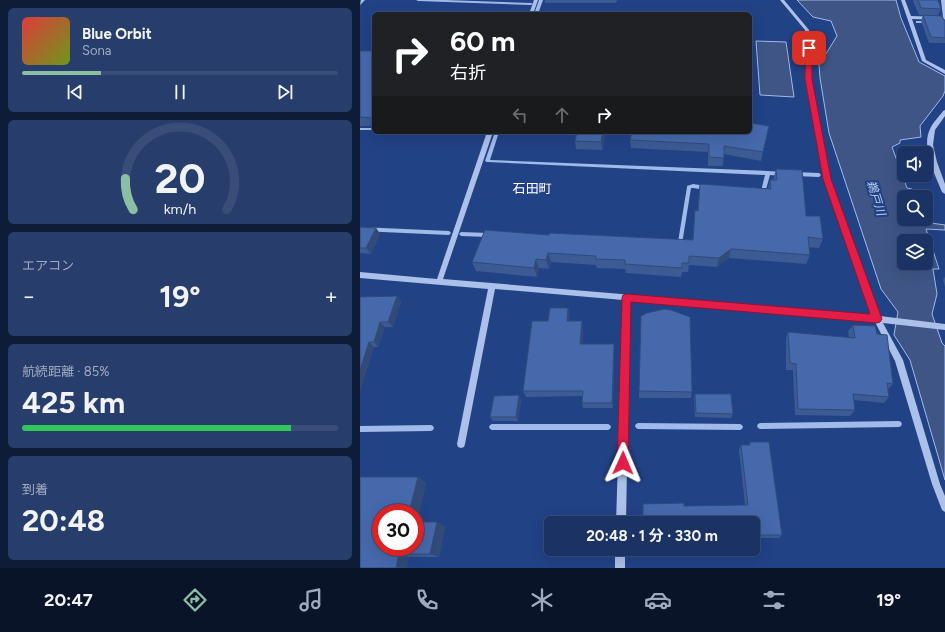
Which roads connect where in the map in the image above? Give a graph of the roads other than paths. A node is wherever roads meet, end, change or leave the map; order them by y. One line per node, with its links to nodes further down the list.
1 (363, 0): 6 (street)
2 (536, 0): 7 (street)
3 (782, 0): 18 (street)
4 (903, 0): 8 (street)
5 (943, 0): 9 (street)
6 (360, 4)
7 (532, 12)
8 (908, 17): 9 (street); 10 (street)
9 (945, 19)
10 (945, 72)
11 (945, 112): 13 (street)
12 (489, 134): 15 (street)
13 (945, 192)
14 (360, 275): 15 (street)
15 (439, 282): 16 (street)
16 (492, 286): 17 (street); 20 (street)
17 (627, 298): 18 (street); 22 (street)
18 (877, 319): 19 (street); 21 (street)
19 (943, 326)
20 (461, 444)
21 (945, 507)
22 (621, 516)
23 (620, 556): 24 (street)
24 (620, 568)

